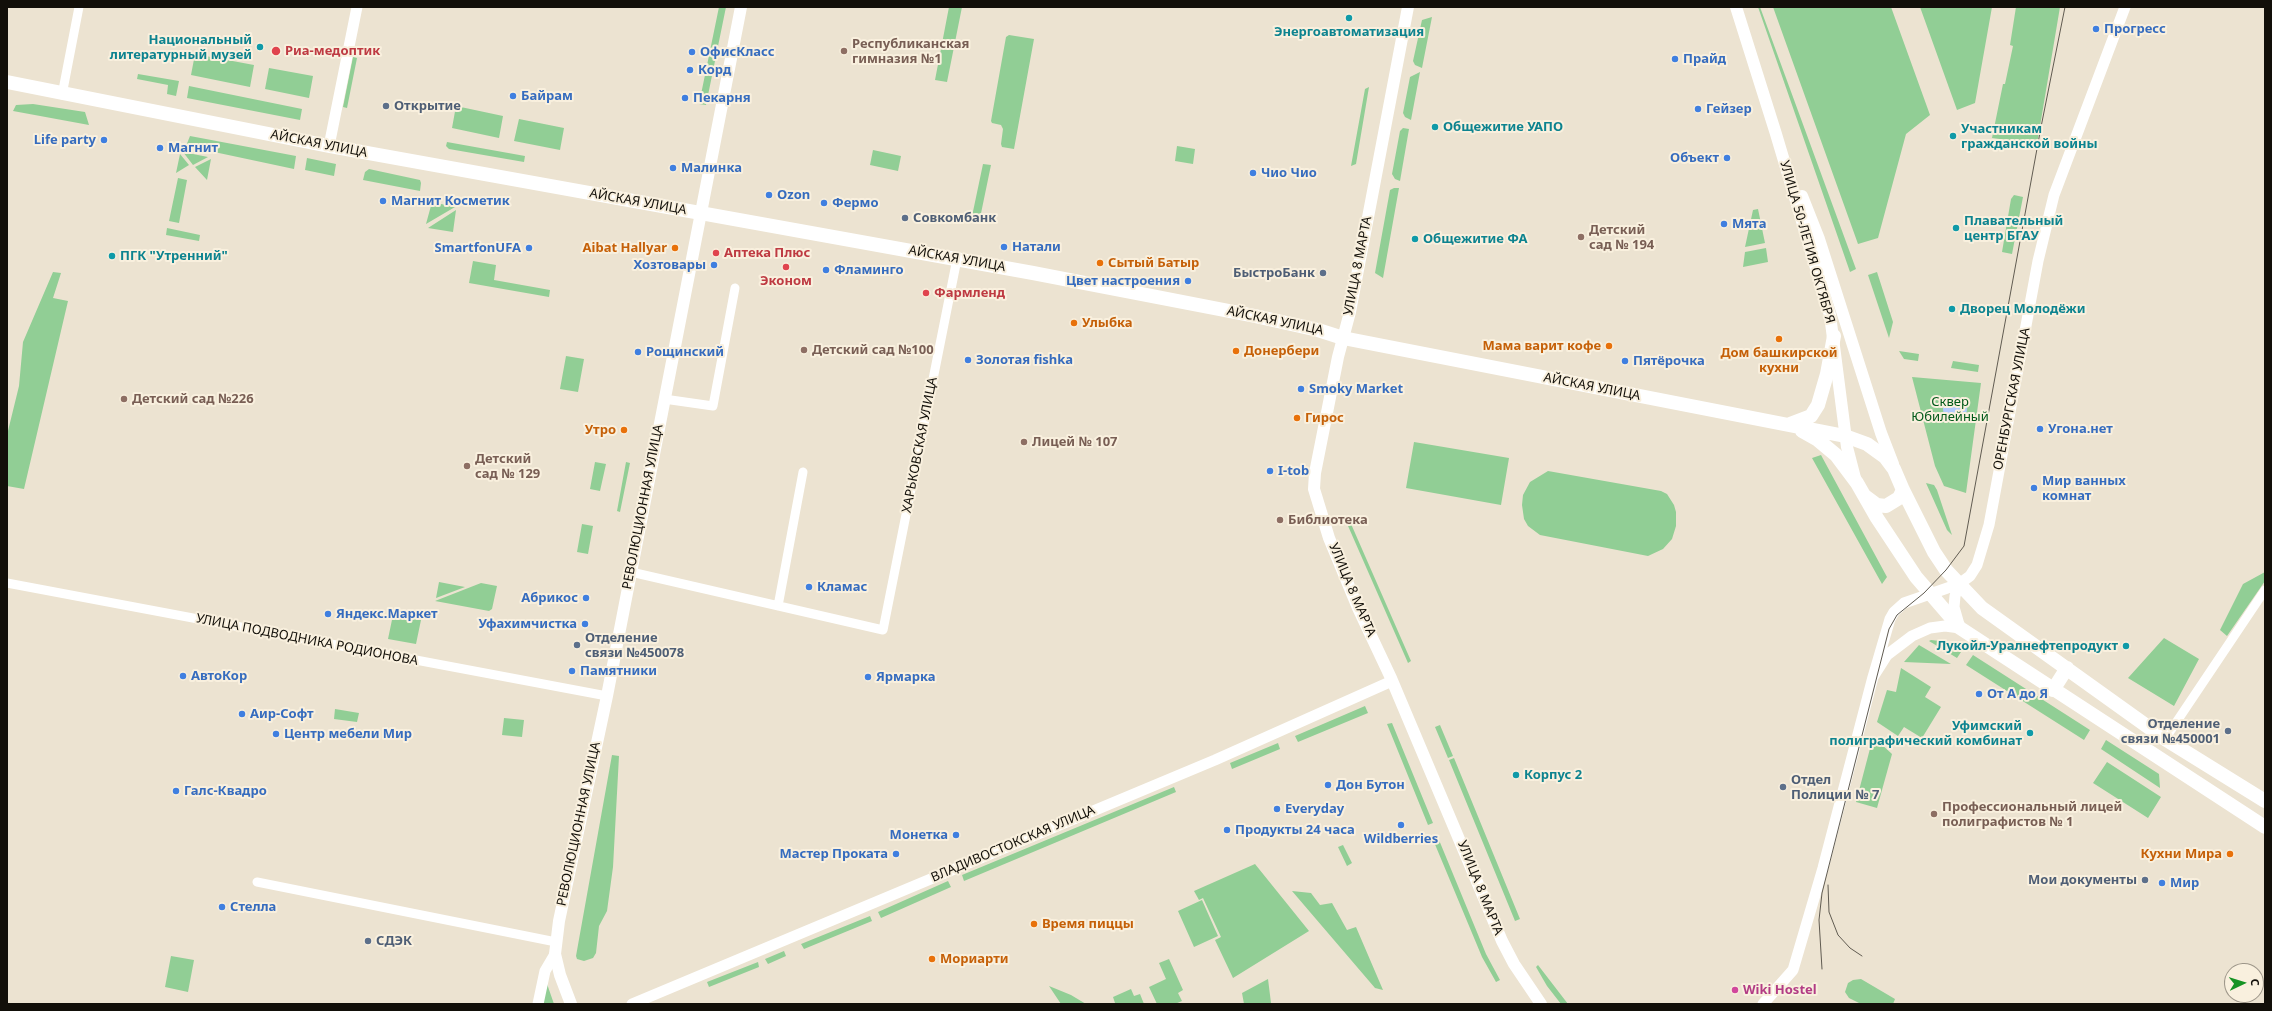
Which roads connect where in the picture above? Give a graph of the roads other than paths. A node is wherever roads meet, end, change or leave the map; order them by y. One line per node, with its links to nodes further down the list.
1 (79, 7): 8 (street)
2 (357, 7): 10 (street)
3 (740, 7): 11 (main road, РЕВОЛЮЦИОННАЯ УЛИЦА)
4 (1408, 7): 15 (main road, УЛИЦА 8 МАРТА)
5 (1736, 7): 9 (main road, УЛИЦА 50-ЛЕТИЯ ОКТЯБРЯ)
6 (2125, 7): 25 (street, ОРЕНБУРГСКАЯ УЛИЦА)
7 (10, 84): 8 (main road, АЙСКАЯ УЛИЦА)
8 (62, 95): 10 (main road, АЙСКАЯ УЛИЦА)
9 (1776, 134): 14 (main road, УЛИЦА 50-ЛЕТИЯ ОКТЯБРЯ); 19 (main road)
10 (329, 146): 11 (main road, АЙСКАЯ УЛИЦА)
11 (700, 213): 12 (main road, АЙСКАЯ УЛИЦА); 16 (main road, РЕВОЛЮЦИОННАЯ УЛИЦА)
12 (957, 259): 15 (main road, АЙСКАЯ УЛИЦА); 28 (street, ХАРЬКОВСКАЯ УЛИЦА)
13 (735, 288): 16 (street)
14 (1834, 336): 17 (main road); 18 (main road, УЛИЦА 50-ЛЕТИЯ ОКТЯБРЯ)
15 (1343, 338): 17 (main road, АЙСКАЯ УЛИЦА); 32 (main road, УЛИЦА 8 МАРТА)
16 (664, 399): 23 (main road, РЕВОЛЮЦИОННАЯ УЛИЦА)
17 (1790, 424): 18 (main road, АЙСКАЯ УЛИЦА); 21 (main road, УЛИЦА 50-ЛЕТИЯ ОКТЯБРЯ)
18 (1845, 436): 19 (main road, АЙСКАЯ УЛИЦА); 21 (main road, УЛИЦА 50-ЛЕТИЯ ОКТЯБРЯ)
19 (1894, 469): 22 (main road)
20 (803, 472): 28 (street)
21 (1859, 488): 22 (main road); 27 (main road, УЛИЦА 50-ЛЕТИЯ ОКТЯБРЯ)
22 (1903, 490): 25 (main road)
23 (631, 572): 28 (street); 34 (main road, РЕВОЛЮЦИОННАЯ УЛИЦА)
24 (7, 583): 34 (street, УЛИЦА ПОДВОДНИКА РОДИОНОВА)
25 (1959, 584): 27 (street); 29 (street); 30 (main road)
26 (2265, 590): 35 (street)
27 (1930, 594): 29 (main road, УЛИЦА 50-ЛЕТИЯ ОКТЯБРЯ); 31 (street)
28 (778, 606)
29 (1960, 628): 31 (street); 33 (main road, УЛИЦА 50-ЛЕТИЯ ОКТЯБРЯ)
30 (2067, 668): 33 (main road); 35 (main road)
31 (1873, 677): 45 (street)
32 (1392, 681): 43 (street, ВЛАДИВОСТОКСКАЯ УЛИЦА); 44 (main road, УЛИЦА 8 МАРТА)
33 (2053, 690): 37 (main road, УЛИЦА 50-ЛЕТИЯ ОКТЯБРЯ)
34 (607, 696): 39 (main road, РЕВОЛЮЦИОННАЯ УЛИЦА)
35 (2165, 739): 36 (main road)
36 (2265, 801)
37 (2265, 827)
38 (258, 882): 39 (street)
39 (556, 942): 40 (main road, РЕВОЛЮЦИОННАЯ УЛИЦА)
40 (555, 954): 41 (street); 42 (main road, РЕВОЛЮЦИОННАЯ УЛИЦА)
41 (538, 1004)
42 (571, 1004)
43 (632, 1004)
44 (1541, 1004)
45 (1763, 1004)

